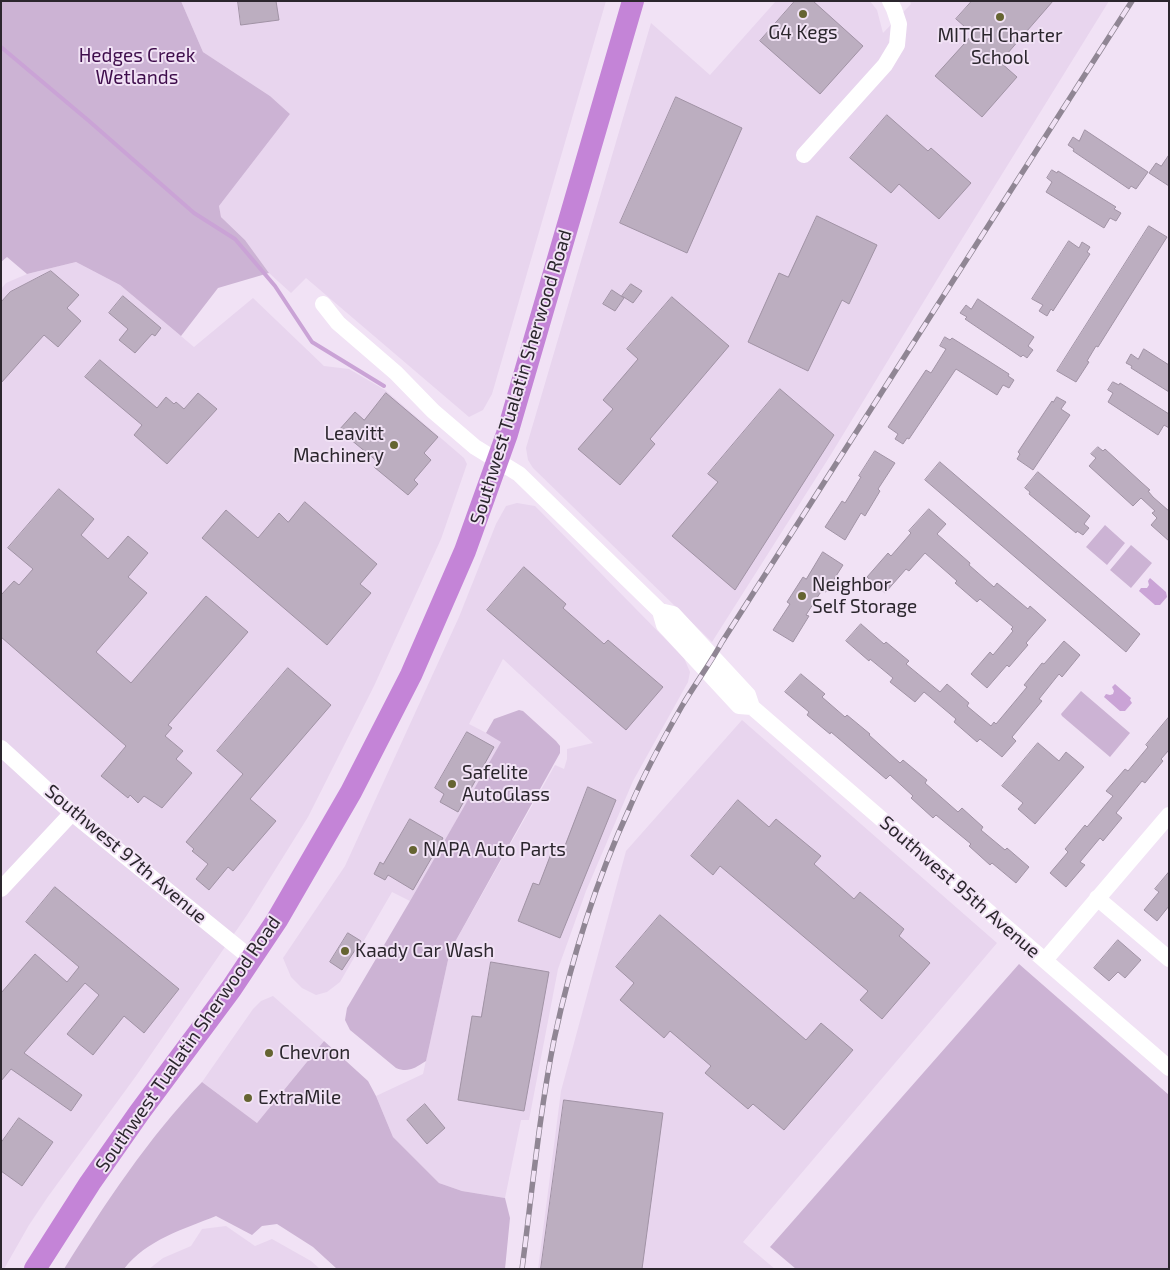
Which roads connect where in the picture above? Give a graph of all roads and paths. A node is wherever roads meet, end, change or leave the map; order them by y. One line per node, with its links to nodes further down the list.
1 (633, 1): 5 (highway, Southwest Tualatin Sherwood Road)
2 (890, 1): 3 (street)
3 (804, 155)
4 (323, 304): 5 (street, Southwest 95th Avenue)
5 (498, 460): 11 (highway, Southwest Tualatin Sherwood Road); 13 (street, Southwest 95th Avenue)
6 (1, 748): 7 (street, Southwest 97th Avenue)
7 (72, 813): 9 (street); 11 (street, Southwest 97th Avenue)
8 (1169, 814): 10 (street)
9 (1, 889)
10 (1097, 898): 12 (street); 13 (street)
11 (252, 958): 15 (highway, Southwest Tualatin Sherwood Road)
12 (1169, 958)
13 (1045, 960): 14 (street, Southwest 95th Avenue)
14 (1169, 1068)
15 (35, 1269)

